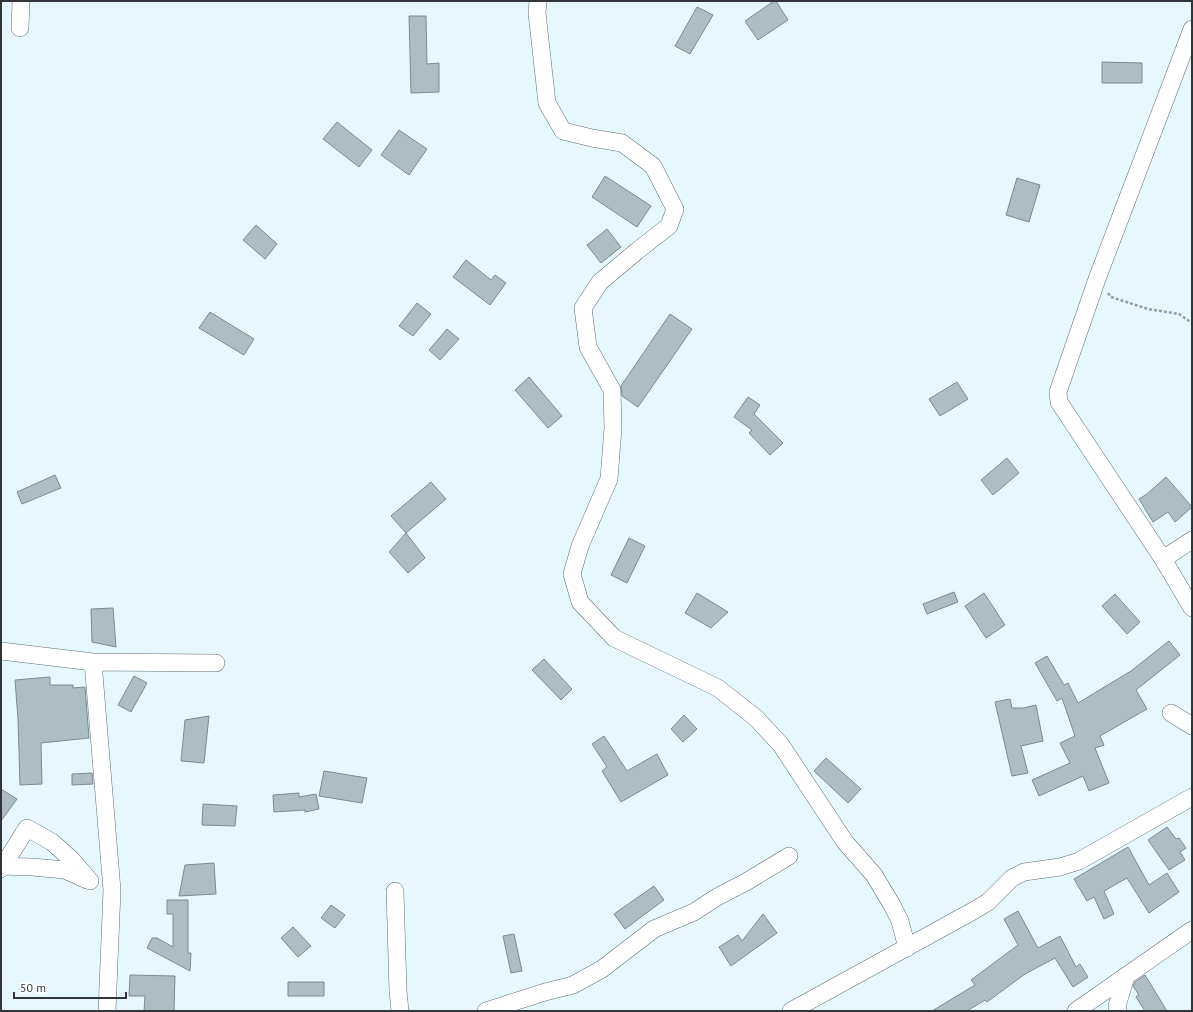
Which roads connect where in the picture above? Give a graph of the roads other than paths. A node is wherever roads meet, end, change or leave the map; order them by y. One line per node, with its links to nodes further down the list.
1 (21, 1): 3 (street)
2 (538, 1): 20 (street)
3 (20, 28)
4 (1192, 29): 6 (street)
5 (1192, 540): 6 (street)
6 (1163, 559): 7 (street)
7 (1192, 608)
8 (1, 651): 9 (street)
9 (93, 662): 10 (street); 17 (street)
10 (216, 663)
11 (1171, 713): 12 (street)
12 (1192, 726)
13 (1192, 797): 20 (street)
14 (789, 856): 24 (street)
15 (1, 867): 16 (street); 16 (street)
16 (90, 881): 17 (street)
17 (112, 890): 22 (street)
18 (395, 891): 23 (street)
19 (1192, 930): 21 (street)
20 (907, 948): 25 (street)
21 (1126, 976): 26 (street); 27 (street)
22 (107, 1011)
23 (400, 1011)
24 (486, 1011)
25 (791, 1011)
26 (1076, 1011)
27 (1118, 1011)

